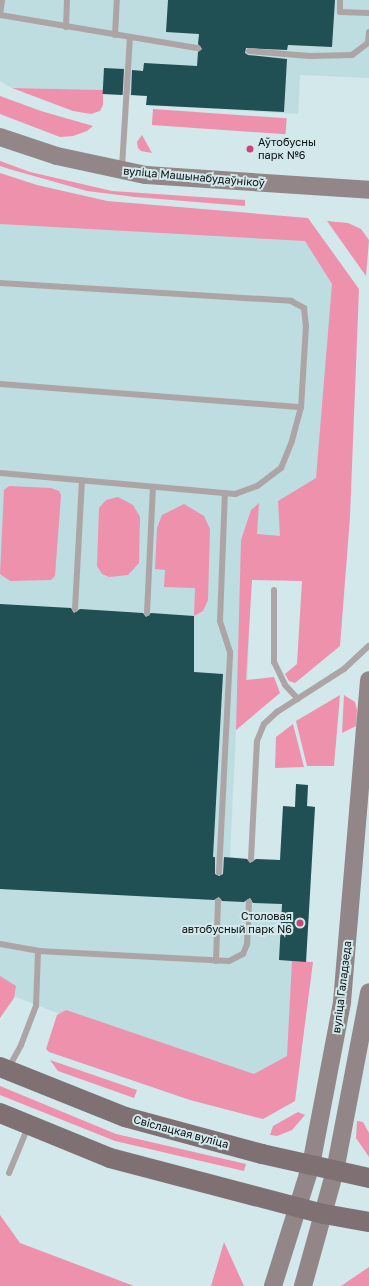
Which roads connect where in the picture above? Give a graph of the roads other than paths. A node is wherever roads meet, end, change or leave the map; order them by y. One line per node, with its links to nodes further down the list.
1 (2, 0): 6 (lane)
2 (67, 0): 7 (lane)
3 (117, 0): 9 (lane)
4 (340, 0): 5 (lane)
5 (369, 13)
6 (0, 15): 7 (lane)
7 (66, 27): 9 (lane)
8 (369, 32): 12 (lane)
9 (115, 34): 10 (lane)
10 (130, 37): 11 (lane); 14 (lane)
11 (198, 48)
12 (249, 51)
13 (0, 137): 14 (main road, вуліца Машынабудаўнікоў)
14 (122, 171): 15 (main road, вуліца Машынабудаўнікоў)
15 (369, 190)
16 (0, 283): 18 (lane)
17 (0, 384): 18 (lane)
18 (301, 408): 22 (lane)
19 (0, 473): 20 (lane)
20 (82, 480): 21 (lane); 24 (lane)
21 (153, 487): 22 (lane); 25 (lane)
22 (225, 493): 30 (lane)
23 (274, 590): 28 (lane)
24 (75, 609)
25 (146, 613)
26 (369, 646): 28 (lane)
27 (369, 680): 40 (main road, вуліца Галадзеда)
28 (298, 699): 29 (lane)
29 (251, 859)
30 (219, 872)
31 (218, 900): 35 (lane)
32 (249, 902): 35 (lane)
33 (0, 944): 34 (lane)
34 (38, 951): 35 (lane); 37 (lane)
35 (216, 960)
36 (369, 992): 41 (main road)
37 (4, 1069): 40 (main road, Свіслацкая вуліца)
38 (0, 1113): 39 (main road)
39 (29, 1126): 42 (lane); 44 (main road)
40 (311, 1165): 41 (main road, Свіслацкая вуліца); 44 (main road, вуліца Галадзеда)
41 (335, 1171): 43 (main road, Свіслацкая вуліца); 45 (main road)
42 (9, 1173)
43 (369, 1178)
44 (298, 1208): 45 (main road); 47 (main road, вуліца Галадзеда)
45 (324, 1214): 46 (main road); 48 (main road)
46 (369, 1222)
47 (273, 1286)
48 (302, 1286)

